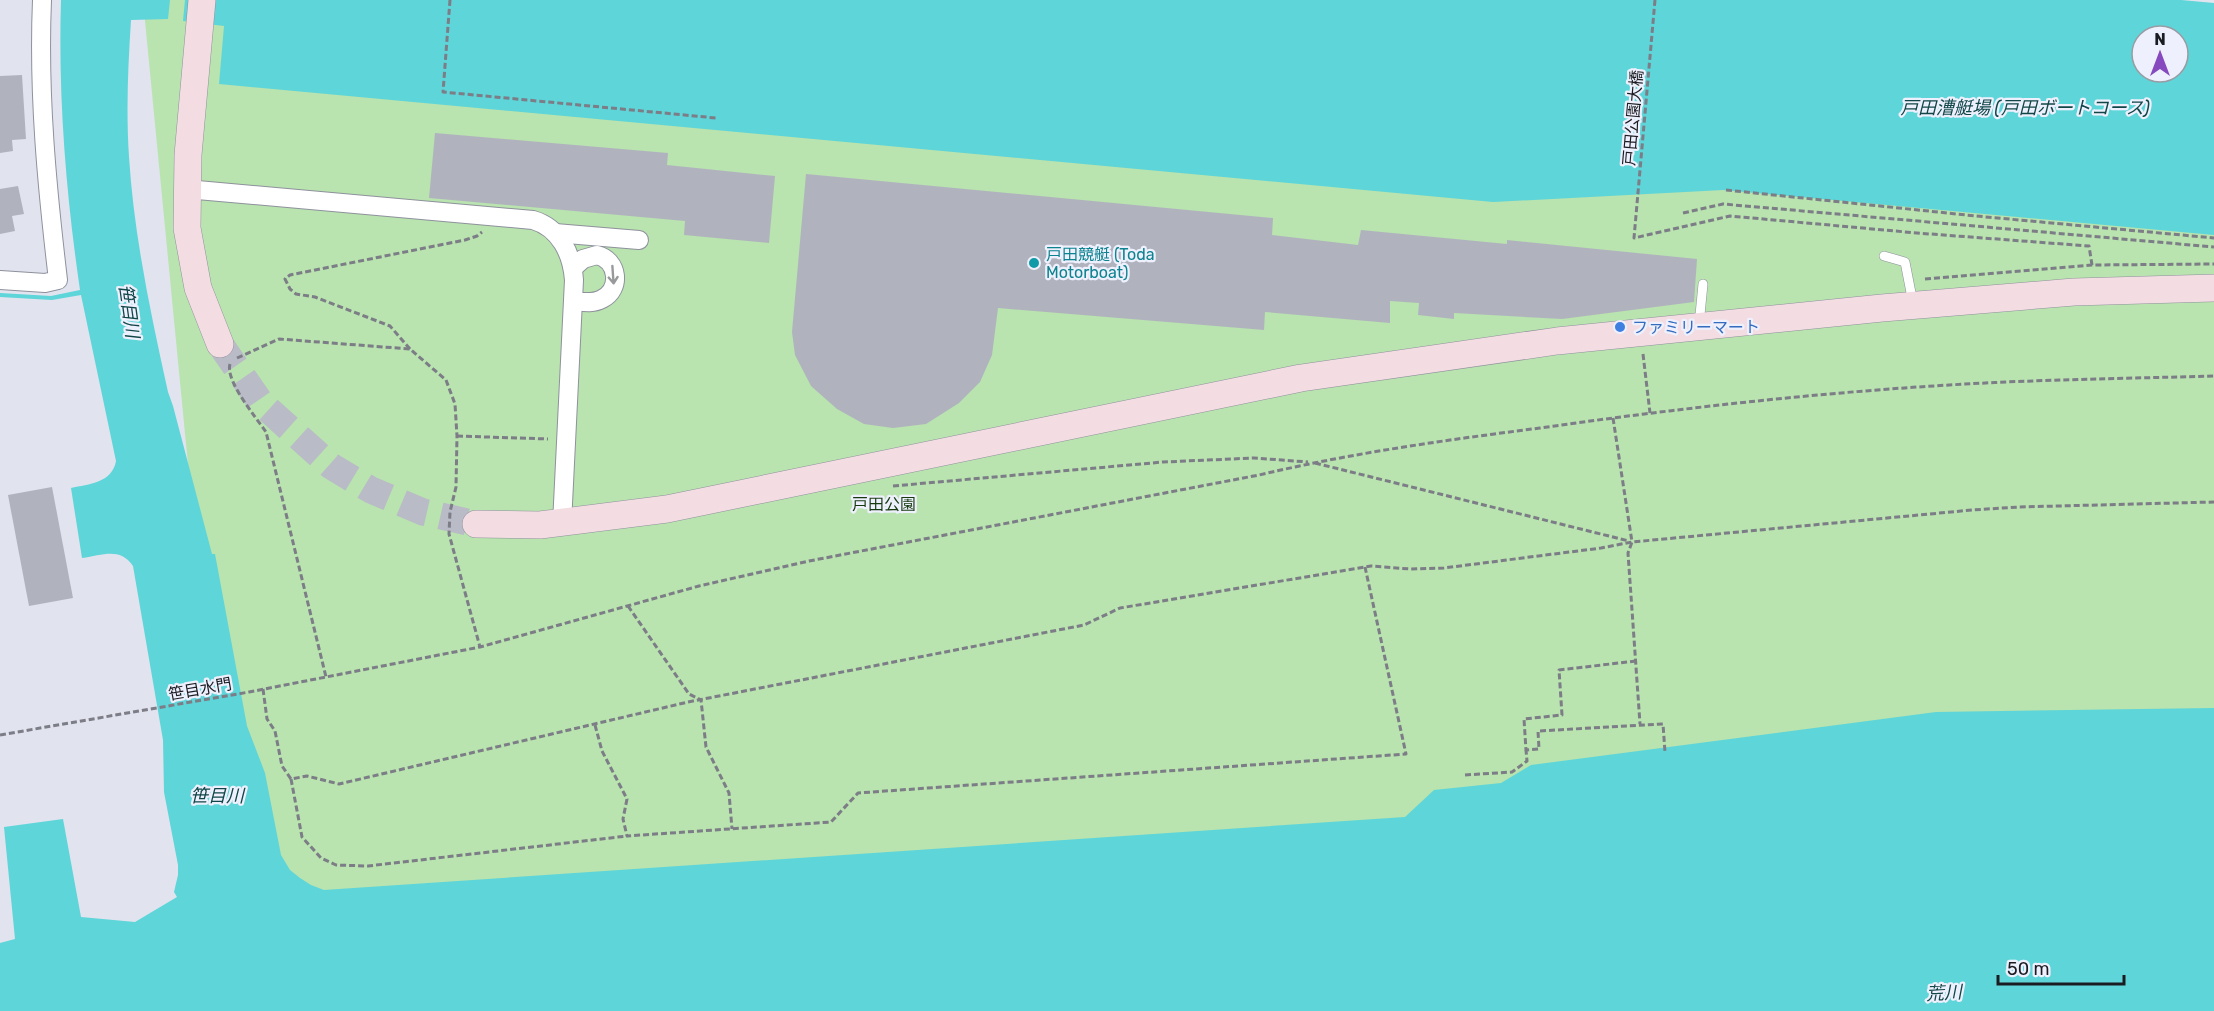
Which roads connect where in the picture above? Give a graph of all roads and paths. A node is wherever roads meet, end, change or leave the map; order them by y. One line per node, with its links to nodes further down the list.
1 (42, 0): 17 (street)
2 (202, 0): 6 (street)
3 (450, 0): 5 (path)
4 (1655, 0): 15 (path, 戸田公園大橋)
5 (716, 118)
6 (186, 189): 9 (street); 23 (street)
7 (1726, 190): 11 (path)
8 (1683, 213): 13 (path)
9 (487, 215): 10 (street); 24 (path)
10 (555, 233): 12 (street); 16 (street)
11 (2214, 238)
12 (639, 240)
13 (2214, 247)
14 (1884, 256): 21 (lane)
15 (2092, 265)
16 (573, 268): 20 (street); 20 (street, one-way to 20)
17 (0, 280)
18 (1703, 284): 22 (lane)
19 (2214, 288): 21 (street)
20 (573, 301): 35 (street)
21 (1913, 305): 22 (street)
22 (1699, 327): 35 (street)
23 (220, 344)
24 (410, 349): 29 (path); 41 (path)
25 (1643, 351): 27 (path)
26 (2214, 376): 27 (path)
27 (1650, 413): 28 (path)
28 (1613, 418): 31 (path); 36 (path)
29 (457, 436): 30 (path); 39 (path)
30 (548, 439)
31 (1312, 463): 32 (path); 36 (path); 38 (path, 笹目水門)
32 (882, 487)
33 (2214, 502): 36 (path)
34 (476, 524): 35 (street)
35 (562, 524)
36 (1632, 542): 37 (path); 40 (path)
37 (1365, 567): 43 (path); 51 (path)
38 (627, 605): 39 (path, 笹目水門); 43 (path)
39 (480, 647): 41 (path, 笹目水門)
40 (1635, 661): 45 (path); 47 (path)
41 (326, 677): 42 (path, 笹目水門)
42 (263, 689): 46 (path, 笹目水門); 50 (path)
43 (701, 700): 44 (path); 51 (path)
44 (594, 724): 50 (path); 52 (path)
45 (1640, 724): 47 (path); 48 (path)
46 (0, 735)
47 (1526, 750): 49 (path)
48 (1665, 753)
49 (1465, 776)
50 (291, 779): 52 (path)
51 (732, 829): 52 (path)
52 (627, 836)

